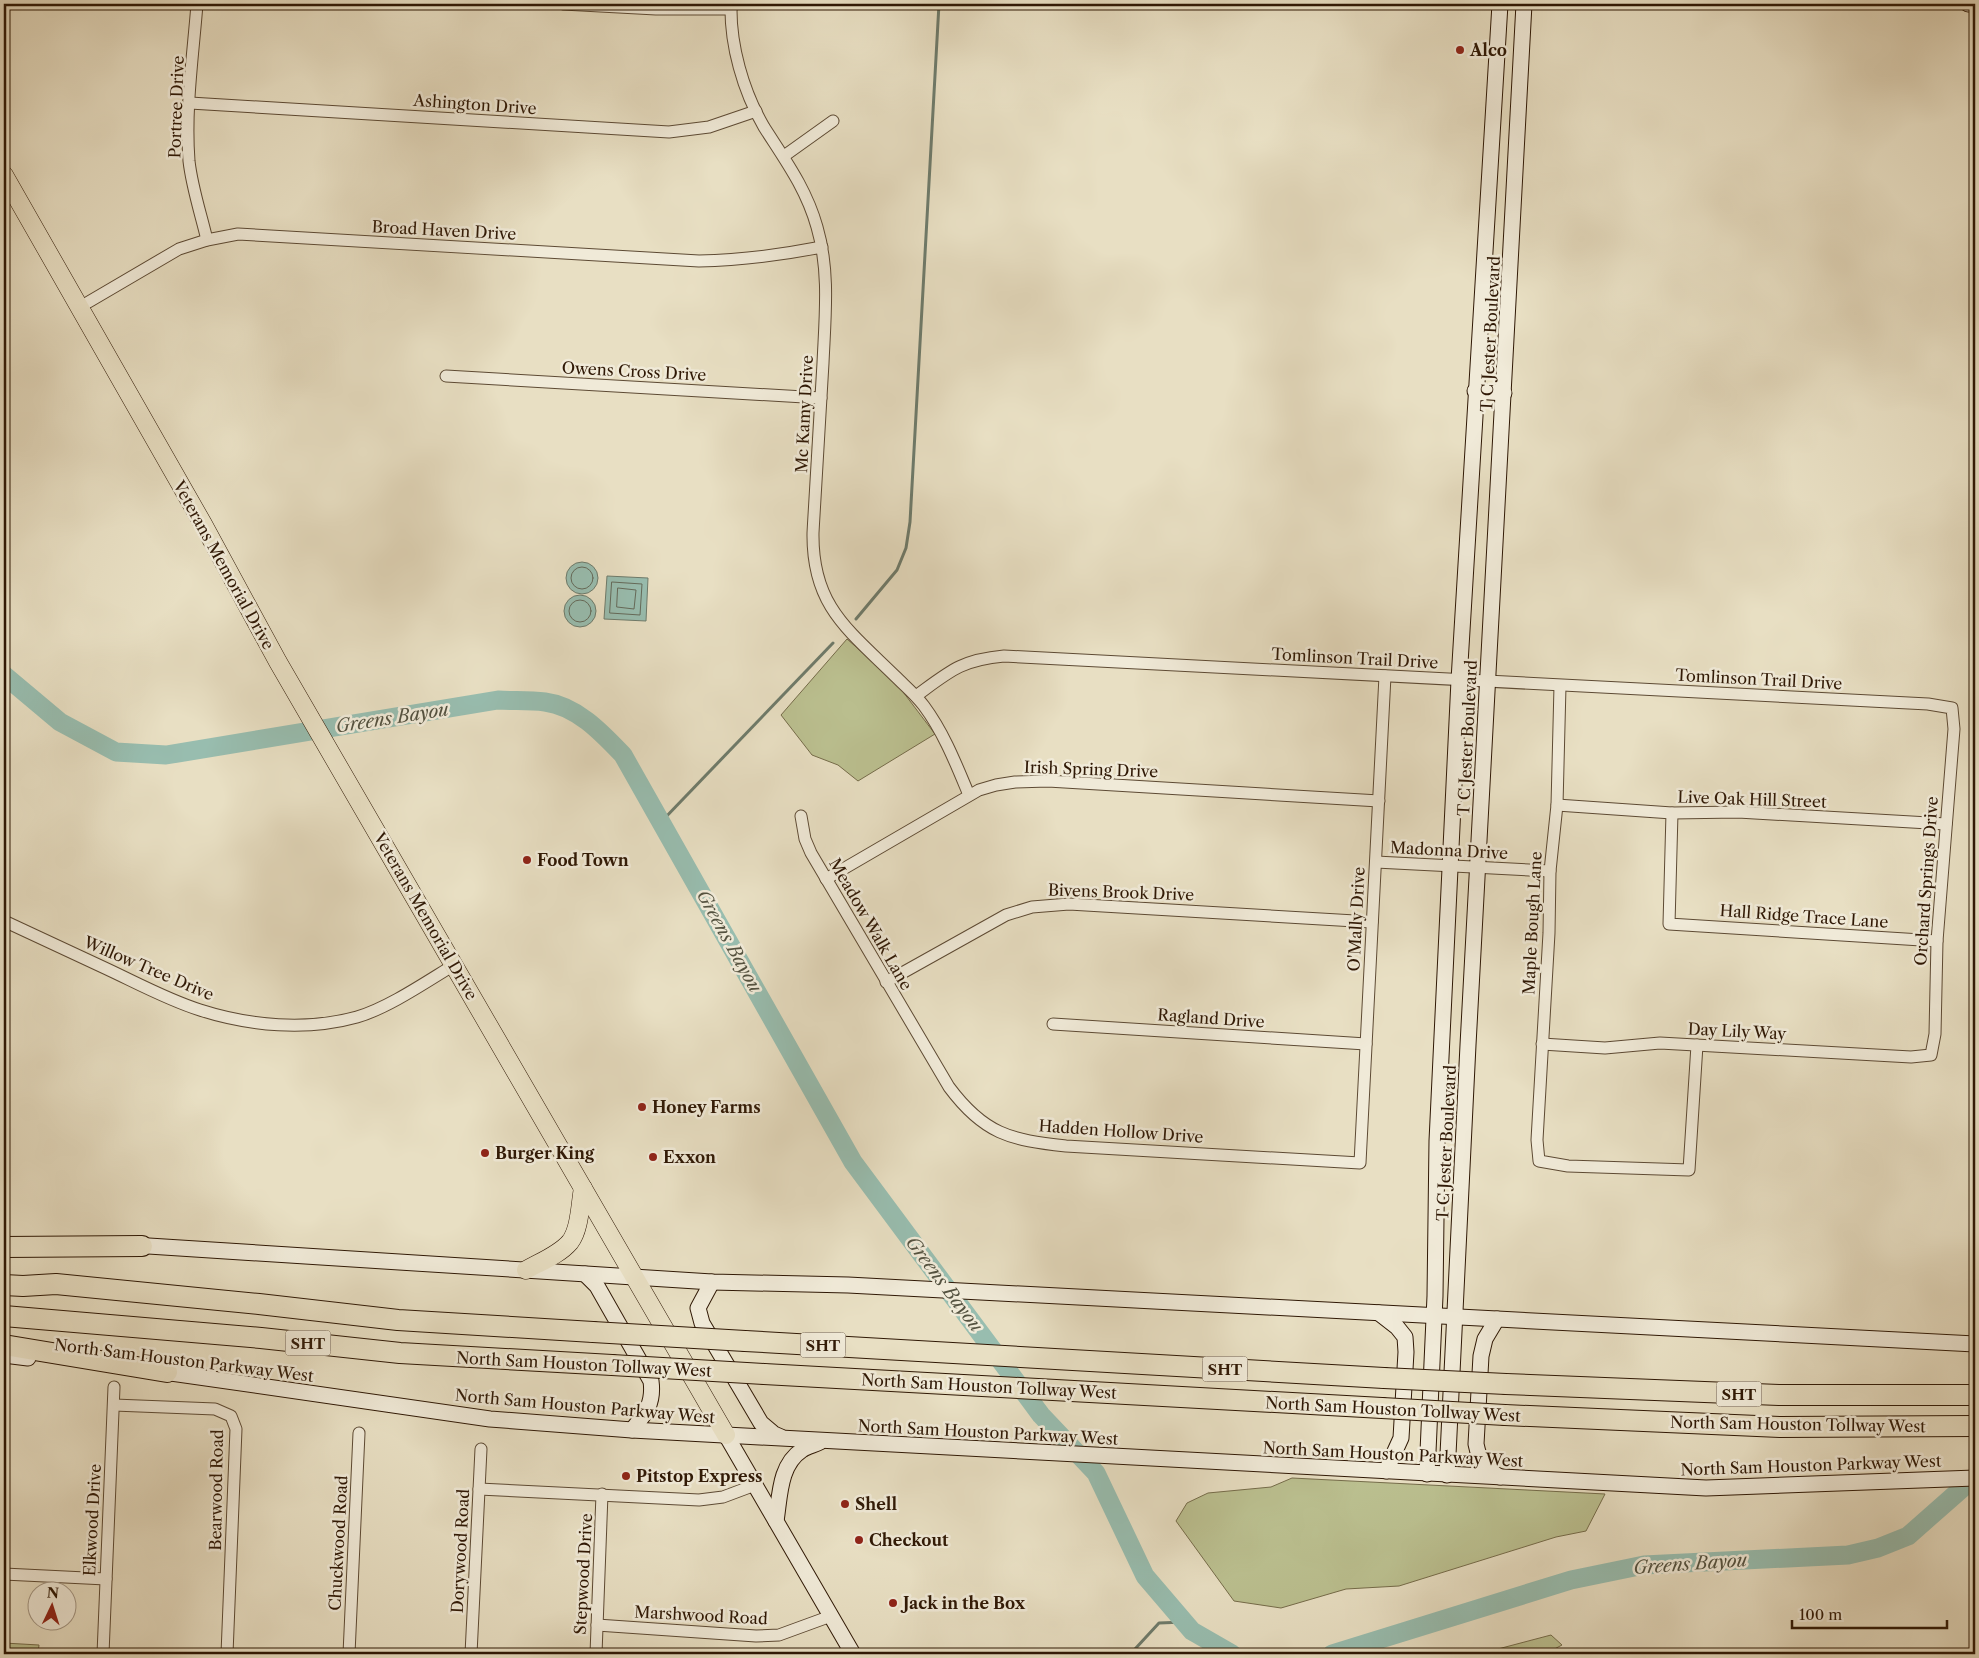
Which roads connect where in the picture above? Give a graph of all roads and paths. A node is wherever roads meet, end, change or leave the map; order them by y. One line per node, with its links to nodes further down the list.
1 (197, 4): 8 (street, Portree Drive)
2 (563, 4): 7 (street)
3 (1500, 4): 12 (main road, T C Jester Boulevard)
4 (1524, 4): 13 (main road, T C Jester Boulevard)
5 (1968, 4): 6 (main road)
6 (1975, 4)
7 (731, 6): 9 (street, Mc Kamy Drive)
8 (190, 103): 9 (street, Ashington Drive); 15 (street, Portree Drive)
9 (756, 111): 11 (street, Mc Kamy Drive)
10 (833, 121): 11 (street)
11 (784, 156): 16 (street, Mc Kamy Drive)
12 (1490, 158): 13 (main road); 19 (main road, T C Jester Boulevard)
13 (1516, 160): 20 (main road, T C Jester Boulevard)
14 (4, 175): 17 (main road, Veterans Memorial Drive)
15 (207, 240): 16 (street, Broad Haven Drive); 17 (street, Broad Haven Drive)
16 (822, 248): 21 (street, Mc Kamy Drive)
17 (80, 307): 42 (main road, Veterans Memorial Drive)
18 (446, 376): 21 (street, Owens Cross Drive)
19 (1476, 391): 20 (main road); 23 (main road, T C Jester Boulevard)
20 (1504, 393): 24 (main road, T C Jester Boulevard)
21 (821, 398): 26 (street, Mc Kamy Drive)
22 (1385, 676): 23 (street, Tomlinson Trail Drive); 26 (street, Tomlinson Trail Drive); 29 (street, O'Mally Drive)
23 (1459, 680): 24 (street, Tomlinson Trail Drive); 35 (main road, T C Jester Boulevard)
24 (1487, 682): 25 (street, Tomlinson Trail Drive); 36 (main road, T C Jester Boulevard)
25 (1560, 686): 27 (street, Tomlinson Trail Drive); 30 (street, Maple Bough Lane)
26 (916, 696): 28 (street, Mc Kamy Drive)
27 (1952, 708): 33 (street, Orchard Springs Drive)
28 (969, 795): 29 (street, Irish Spring Drive); 38 (street, Irish Spring Drive)
29 (1379, 801): 34 (street, O'Mally Drive)
30 (1557, 805): 31 (street, Live Oak Hill Street); 37 (street, Maple Bough Lane)
31 (1672, 813): 33 (street, Live Oak Hill Street); 41 (street, Hall Ridge Trace Lane)
32 (801, 816): 38 (street, Meadow Walk Lane)
33 (1946, 824): 41 (street, Orchard Springs Drive)
34 (1376, 862): 35 (street, Madonna Drive); 40 (street, O'Mally Drive)
35 (1451, 866): 36 (street, Madonna Drive); 45 (main road, T C Jester Boulevard)
36 (1477, 868): 37 (street, Madonna Drive); 49 (main road, T C Jester Boulevard)
37 (1550, 871): 47 (street, Maple Bough Lane)
38 (826, 879): 43 (street, Meadow Walk Lane)
39 (4, 921): 42 (street, Willow Tree Drive)
40 (1372, 922): 43 (street, Bivens Brook Drive); 46 (street, O'Mally Drive)
41 (1937, 941): 51 (street, Orchard Springs Drive)
42 (454, 965): 53 (main road, Veterans Memorial Drive)
43 (886, 982): 48 (street, Meadow Walk Lane)
44 (1053, 1024): 46 (street, Ragland Drive)
45 (1441, 1043): 49 (main road); 66 (main road, T C Jester Boulevard)
46 (1366, 1044): 52 (street, O'Mally Drive)
47 (1542, 1044): 50 (street, Day Lily Way); 50 (street, Maple Bough Lane)
48 (924, 1045): 52 (street, Hadden Hollow Drive)
49 (1468, 1045): 67 (main road, T C Jester Boulevard)
50 (1697, 1046): 51 (street, Day Lily Way)
51 (1931, 1055)
52 (1360, 1163)
53 (583, 1188): 57 (main road); 60 (main road, Veterans Memorial Drive)
54 (4, 1238): 55 (main road)
55 (142, 1246): 56 (highway); 57 (main road)
56 (4, 1247)
57 (526, 1270): 59 (main road)
58 (4, 1272): 62 (highway, North Sam Houston Tollway West / SHT)
59 (585, 1274): 60 (main road); 77 (main road)
60 (634, 1277): 61 (main road); 79 (main road, Veterans Memorial Drive)
61 (712, 1282): 64 (main road); 80 (main road)
62 (56, 1284): 63 (highway, North Sam Houston Tollway West / SHT); 74 (highway, North Sam Houston Tollway West / SHT, bridge)
63 (4, 1285)
64 (1379, 1313): 66 (main road); 83 (main road)
65 (4, 1316): 76 (highway, North Sam Houston Tollway West / SHT, bridge)
66 (1434, 1316): 67 (main road); 84 (main road, T C Jester Boulevard)
67 (1455, 1317): 68 (main road); 85 (main road, T C Jester Boulevard)
68 (1497, 1319): 69 (main road); 86 (main road)
69 (1975, 1344)
70 (4, 1345): 72 (highway)
71 (4, 1355): 72 (main road, North Sam Houston Parkway West)
72 (167, 1372): 77 (main road, North Sam Houston Parkway West)
73 (114, 1387): 75 (street, Elkwood Drive)
74 (1973, 1395)
75 (114, 1405): 93 (street, Elkwood Drive); 97 (street, Bearwood Road)
76 (1975, 1426)
77 (632, 1430): 79 (main road, North Sam Houston Parkway West)
78 (359, 1433): 98 (street, Chuckwood Road)
79 (726, 1435): 80 (main road, North Sam Houston Parkway West); 88 (main road, Veterans Memorial Drive)
80 (783, 1438): 81 (main road, North Sam Houston Parkway West)
81 (826, 1440): 83 (main road, North Sam Houston Parkway West); 91 (main road)
82 (481, 1449): 89 (street, Dorywood Road)
83 (1386, 1471): 84 (main road, North Sam Houston Parkway West)
84 (1427, 1474): 85 (main road, North Sam Houston Parkway West)
85 (1447, 1475): 86 (main road, North Sam Houston Parkway West)
86 (1501, 1477): 87 (main road, North Sam Houston Parkway West)
87 (1975, 1478)
88 (755, 1485): 90 (street); 91 (main road, Veterans Memorial Drive)
89 (479, 1489): 90 (street); 99 (street, Dorywood Road)
90 (602, 1494): 95 (street, Stepwood Drive)
91 (776, 1521): 94 (main road, Veterans Memorial Drive)
92 (4, 1574): 93 (street)
93 (106, 1579): 96 (street, Elkwood Drive)
94 (831, 1616): 95 (street, Marshwood Road); 101 (main road, Veterans Memorial Drive)
95 (597, 1625): 100 (street, Stepwood Drive)
96 (103, 1654)
97 (227, 1654)
98 (349, 1654)
99 (471, 1654)
100 (596, 1654)
101 (854, 1654)

